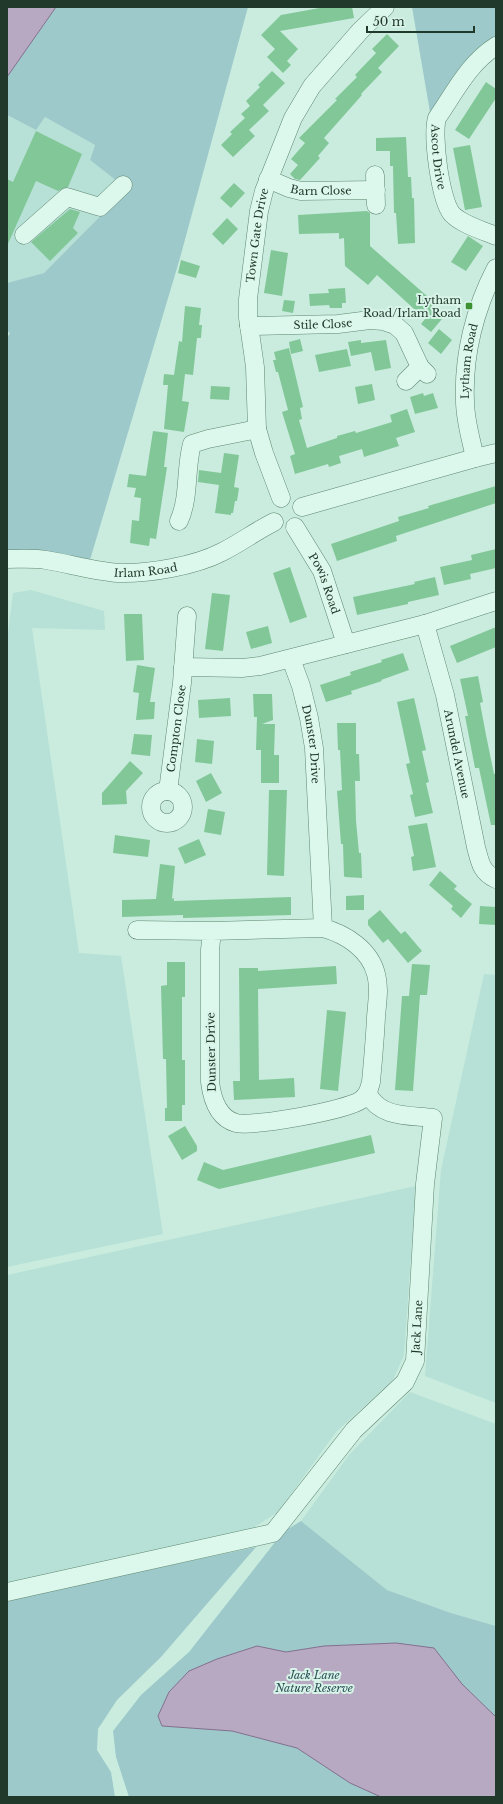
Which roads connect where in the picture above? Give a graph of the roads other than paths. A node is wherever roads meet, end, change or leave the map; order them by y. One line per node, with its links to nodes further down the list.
1 (385, 7): 3 (street, Town Gate Drive)
2 (496, 46): 7 (street, Ascot Drive)
3 (268, 180): 5 (street, Barn Close); 9 (street, Town Gate Drive)
4 (123, 185): 6 (street)
5 (376, 190)
6 (24, 235)
7 (496, 236)
8 (496, 268): 13 (street, Lytham Road)
9 (249, 326): 10 (street, Stile Close); 11 (street, Town Gate Drive)
10 (406, 381)
11 (257, 429): 14 (street, Town Gate Drive); 16 (street)
12 (496, 453): 13 (street)
13 (474, 458): 15 (street)
14 (281, 498): 15 (street); 17 (street)
15 (302, 507): 18 (street)
16 (179, 521)
17 (274, 522): 18 (street); 19 (street, Irlam Road)
18 (295, 527): 23 (street, Powis Road)
19 (7, 559)
20 (496, 601): 21 (street)
21 (425, 624): 23 (street); 27 (street, Arundel Avenue)
22 (182, 625): 25 (street, Compton Close)
23 (346, 644): 24 (street)
24 (291, 659): 25 (street); 28 (street, Dunster Drive)
25 (183, 667): 26 (street, Compton Close)
26 (168, 791)
27 (496, 879)
28 (323, 928): 30 (street); 31 (street)
29 (137, 930): 30 (street)
30 (212, 931): 31 (street, Dunster Drive)
31 (368, 1094): 32 (street, Jack Lane)
32 (7, 1592)

